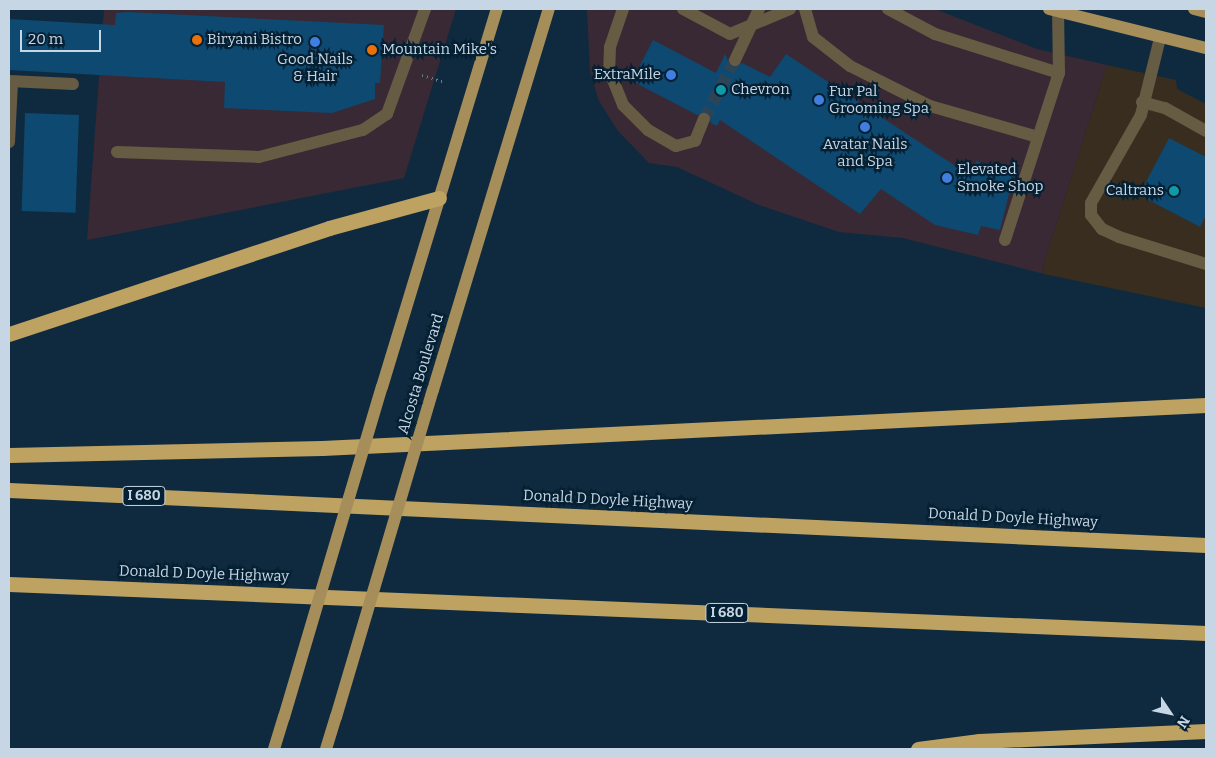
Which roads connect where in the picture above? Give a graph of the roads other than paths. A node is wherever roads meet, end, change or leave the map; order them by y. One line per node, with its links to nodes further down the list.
1 (425, 9): 25 (street)
2 (497, 9): 26 (main road)
3 (549, 9): 38 (main road, Alcosta Boulevard, bridge)
4 (623, 9): 21 (street)
5 (759, 9): 13 (street)
6 (790, 9): 13 (street)
7 (805, 9): 23 (street)
8 (888, 9): 17 (street)
9 (1194, 9): 12 (main road)
10 (689, 10): 13 (street)
11 (1056, 10): 14 (main road); 17 (street)
12 (1206, 12)
13 (750, 25): 16 (street)
14 (1160, 38): 15 (main road); 20 (street)
15 (1206, 48)
16 (735, 60)
17 (1059, 73): 23 (street)
18 (10, 81): 19 (street); 24 (street)
19 (73, 84)
20 (1142, 102): 22 (street); 28 (street)
21 (704, 119)
22 (1206, 131)
23 (1038, 137): 27 (street)
24 (9, 142)
25 (117, 152)
26 (439, 198): 29 (highway); 37 (main road, bridge)
27 (1005, 240)
28 (1206, 264)
29 (9, 334)
30 (1206, 405): 31 (highway)
31 (9, 455)
32 (9, 490): 33 (highway, Donald D Doyle Highway / I 680)
33 (1206, 545)
34 (9, 584): 35 (highway, Donald D Doyle Highway / I 680)
35 (1206, 633)
36 (1206, 731): 39 (highway)
37 (274, 749)
38 (326, 749)
39 (918, 749)

